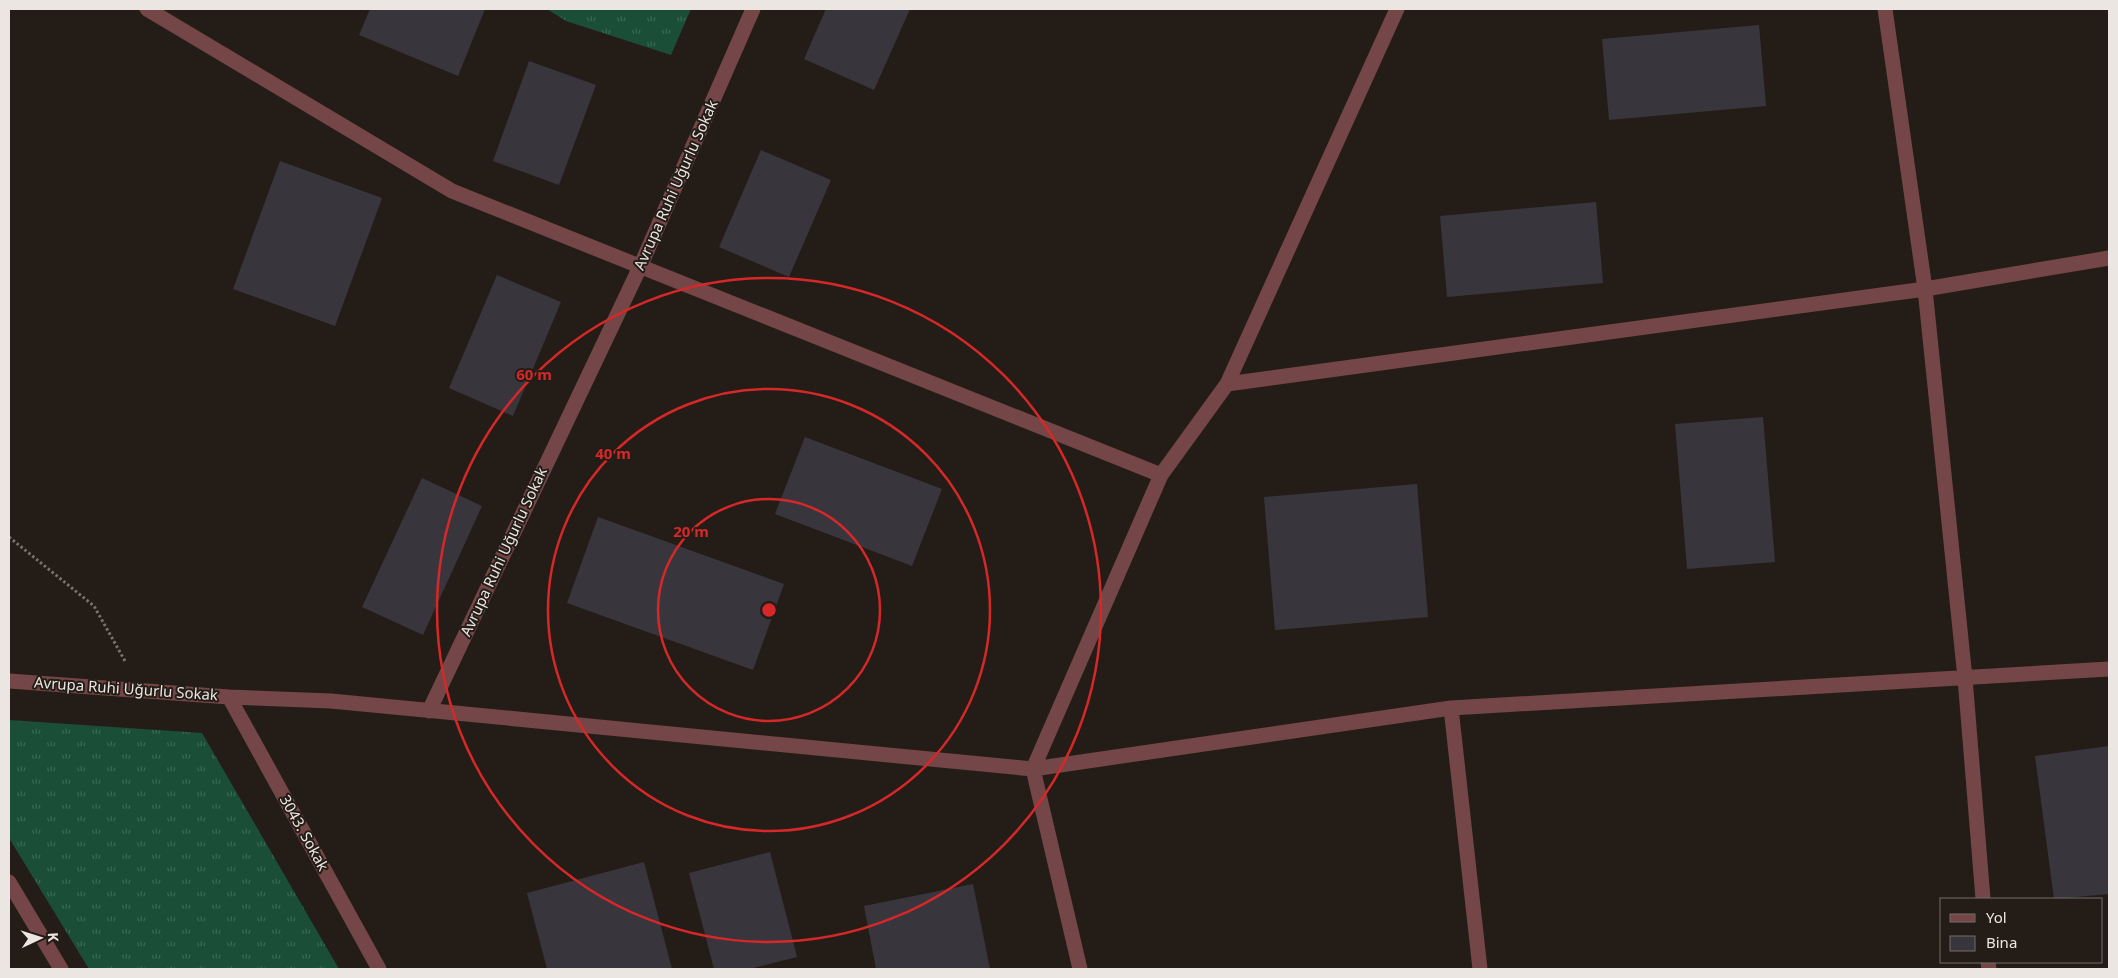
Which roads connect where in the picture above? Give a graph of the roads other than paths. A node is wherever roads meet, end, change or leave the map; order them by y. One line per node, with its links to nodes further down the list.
1 (147, 9): 6 (street)
2 (753, 9): 6 (street, Avrupa Ruhi Uğurlu Sokak)
3 (1397, 9): 8 (street)
4 (1885, 9): 7 (street)
5 (2109, 258): 7 (street)
6 (640, 266): 9 (street); 15 (street, Avrupa Ruhi Uğurlu Sokak)
7 (1925, 289): 8 (street); 11 (street)
8 (1227, 384): 9 (street)
9 (1161, 475): 16 (street)
10 (2109, 669): 11 (street)
11 (1965, 678): 14 (street); 18 (street)
12 (9, 681): 13 (street, Avrupa Ruhi Uğurlu Sokak)
13 (229, 697): 15 (street, Avrupa Ruhi Uğurlu Sokak); 20 (street, 3043. Sokak)
14 (1451, 708): 16 (street); 22 (street)
15 (429, 711): 16 (street)
16 (1033, 769): 21 (street)
17 (9, 882): 19 (street)
18 (1983, 898)
19 (61, 969)
20 (379, 969)
21 (1080, 969)
22 (1480, 969)

